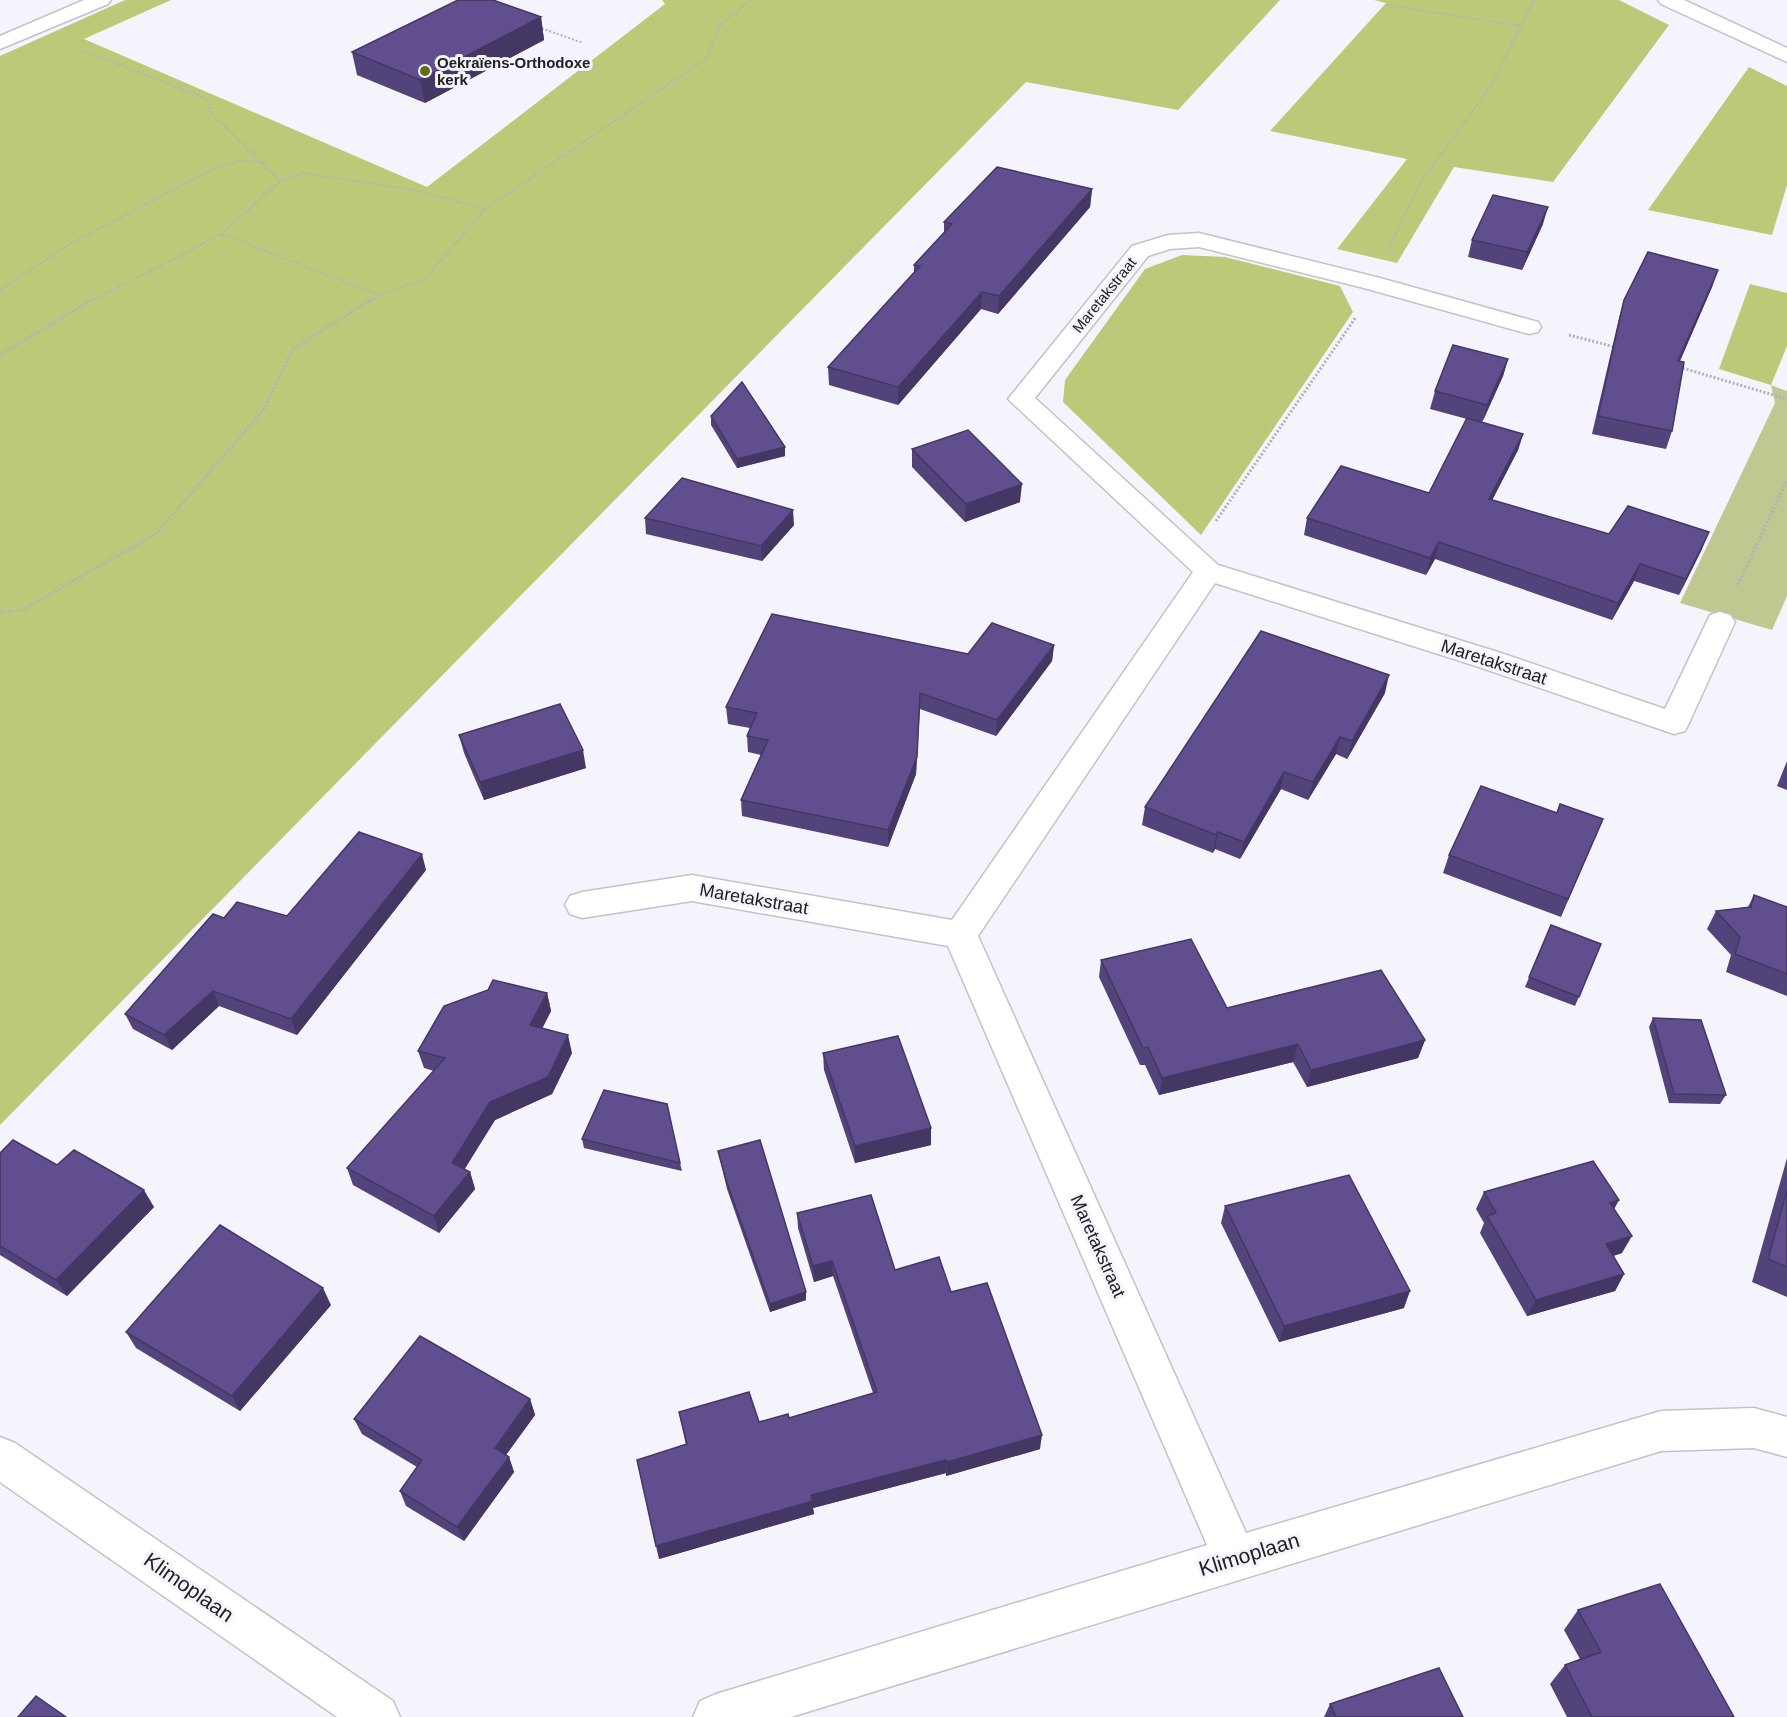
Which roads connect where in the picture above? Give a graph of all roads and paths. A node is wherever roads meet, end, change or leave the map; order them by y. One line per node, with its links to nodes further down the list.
1 (101, 0): 8 (street)
2 (751, 0): 14 (path)
3 (1534, 0): 6 (path)
4 (1668, 0): 11 (street)
5 (1387, 5): 6 (path)
6 (1521, 26): 16 (path)
7 (539, 27): 10 (path)
8 (19, 36): 9 (street); 12 (path)
9 (0, 43)
10 (583, 43)
11 (1787, 56)
12 (264, 164): 13 (path); 17 (path)
13 (280, 181): 14 (path); 15 (path)
14 (485, 209): 18 (path)
15 (222, 234): 18 (path); 23 (path)
16 (1389, 248)
17 (0, 290)
18 (379, 295): 30 (path)
19 (1360, 312): 27 (path)
20 (1529, 327): 28 (street, Maretakstraat)
21 (1569, 335): 22 (path)
22 (1620, 349)
23 (0, 355)
24 (1676, 366): 25 (path)
25 (1787, 399)
26 (1787, 480): 29 (path)
27 (1216, 521)
28 (1208, 571): 31 (street, Maretakstraat); 33 (street)
29 (1736, 588)
30 (0, 612)
31 (1720, 622)
32 (582, 905): 33 (street, Maretakstraat)
33 (960, 935): 36 (street, Maretakstraat)
34 (1787, 1437): 36 (street, Klimoplaan)
35 (0, 1456): 37 (street, Klimoplaan)
36 (1235, 1558): 38 (street, Klimoplaan)
37 (377, 1717)
38 (716, 1717)

